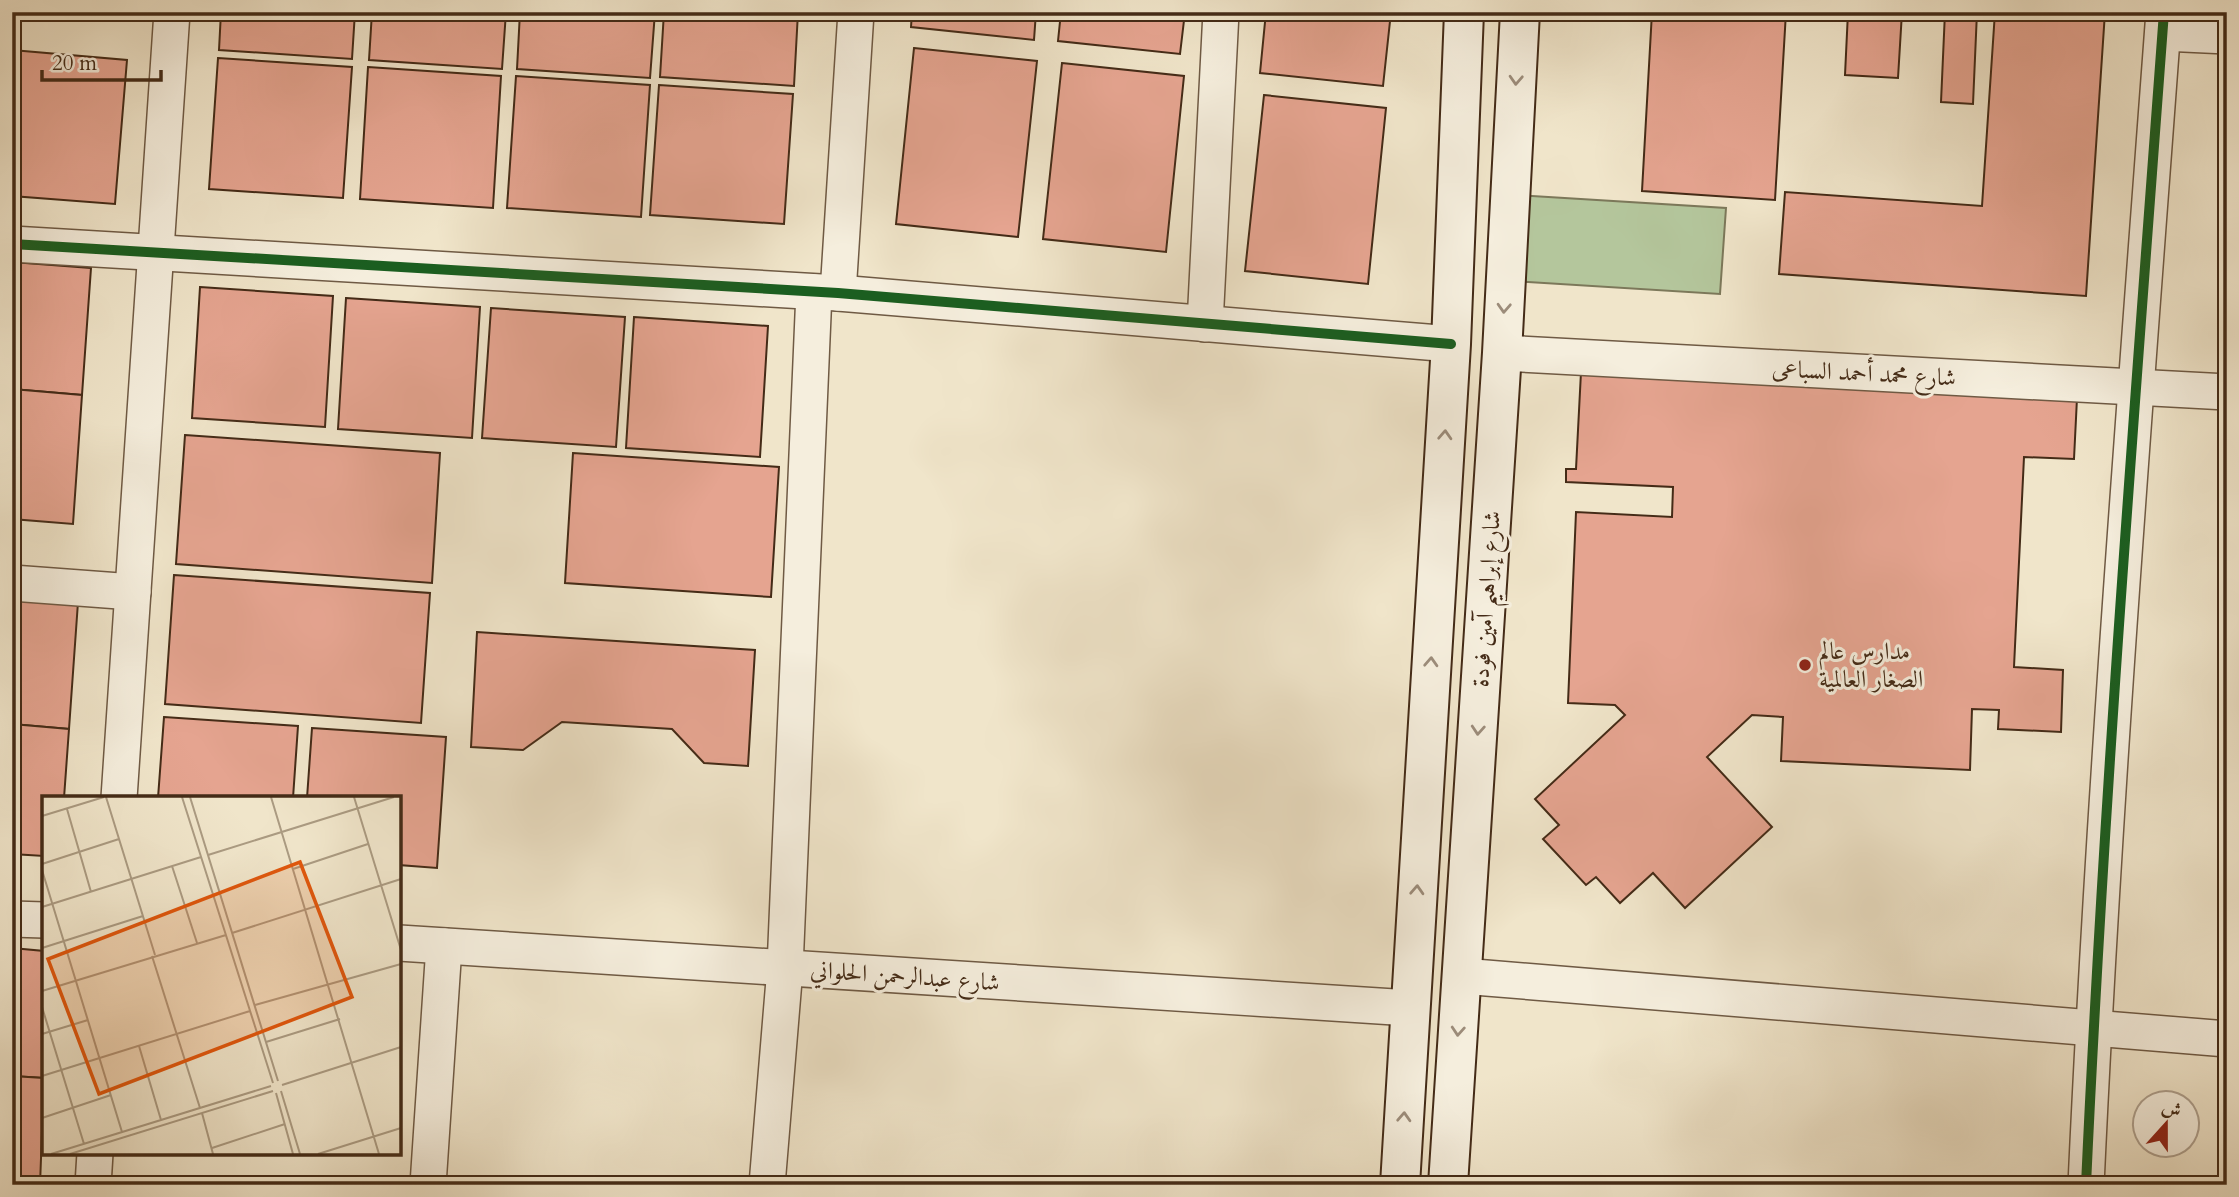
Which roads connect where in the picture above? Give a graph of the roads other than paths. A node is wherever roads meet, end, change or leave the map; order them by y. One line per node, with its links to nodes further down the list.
1 (172, 12): 9 (street)
2 (856, 12): 10 (street)
3 (1221, 12): 11 (street)
4 (1464, 12): 12 (street, شارع إبراهيم آمين فودة)
5 (1520, 12): 13 (street, شارع إبراهيم آمين فودة, one-way to 13)
6 (2164, 22): 7 (street); 14 (street)
7 (2227, 36)
8 (12, 244): 9 (street)
9 (156, 252): 10 (street); 17 (street)
10 (826, 292): 11 (street); 23 (street)
11 (1205, 324): 12 (street)
12 (1451, 344): 25 (street, شارع إبراهيم آمين فودة, one-way to 12)
13 (1502, 353): 14 (street, شارع محمد أحمد السباعى); 24 (street, شارع إبراهيم آمين فودة, one-way to 24)
14 (2135, 387): 15 (street, شارع محمد أحمد السباعى); 26 (street)
15 (2227, 392)
16 (12, 583): 17 (street)
17 (133, 592): 18 (street)
18 (119, 796)
19 (12, 919): 20 (street)
20 (42, 920)
21 (401, 943): 22 (street, شارع عبدالرحمن الحلواني)
22 (444, 946): 23 (street, شارع عبدالرحمن الحلواني); 30 (street)
23 (785, 968): 25 (street, شارع عبدالرحمن الحلواني); 31 (street)
24 (1462, 976): 26 (street); 33 (street, شارع إبراهيم آمين فودة, one-way to 33)
25 (1410, 1008): 32 (street, شارع إبراهيم آمين فودة, one-way to 25)
26 (2093, 1026): 27 (street); 34 (street)
27 (2227, 1039)
28 (95, 1155): 29 (street)
29 (93, 1185)
30 (428, 1185)
31 (767, 1185)
32 (1399, 1185)
33 (1448, 1185)
34 (2086, 1185)

